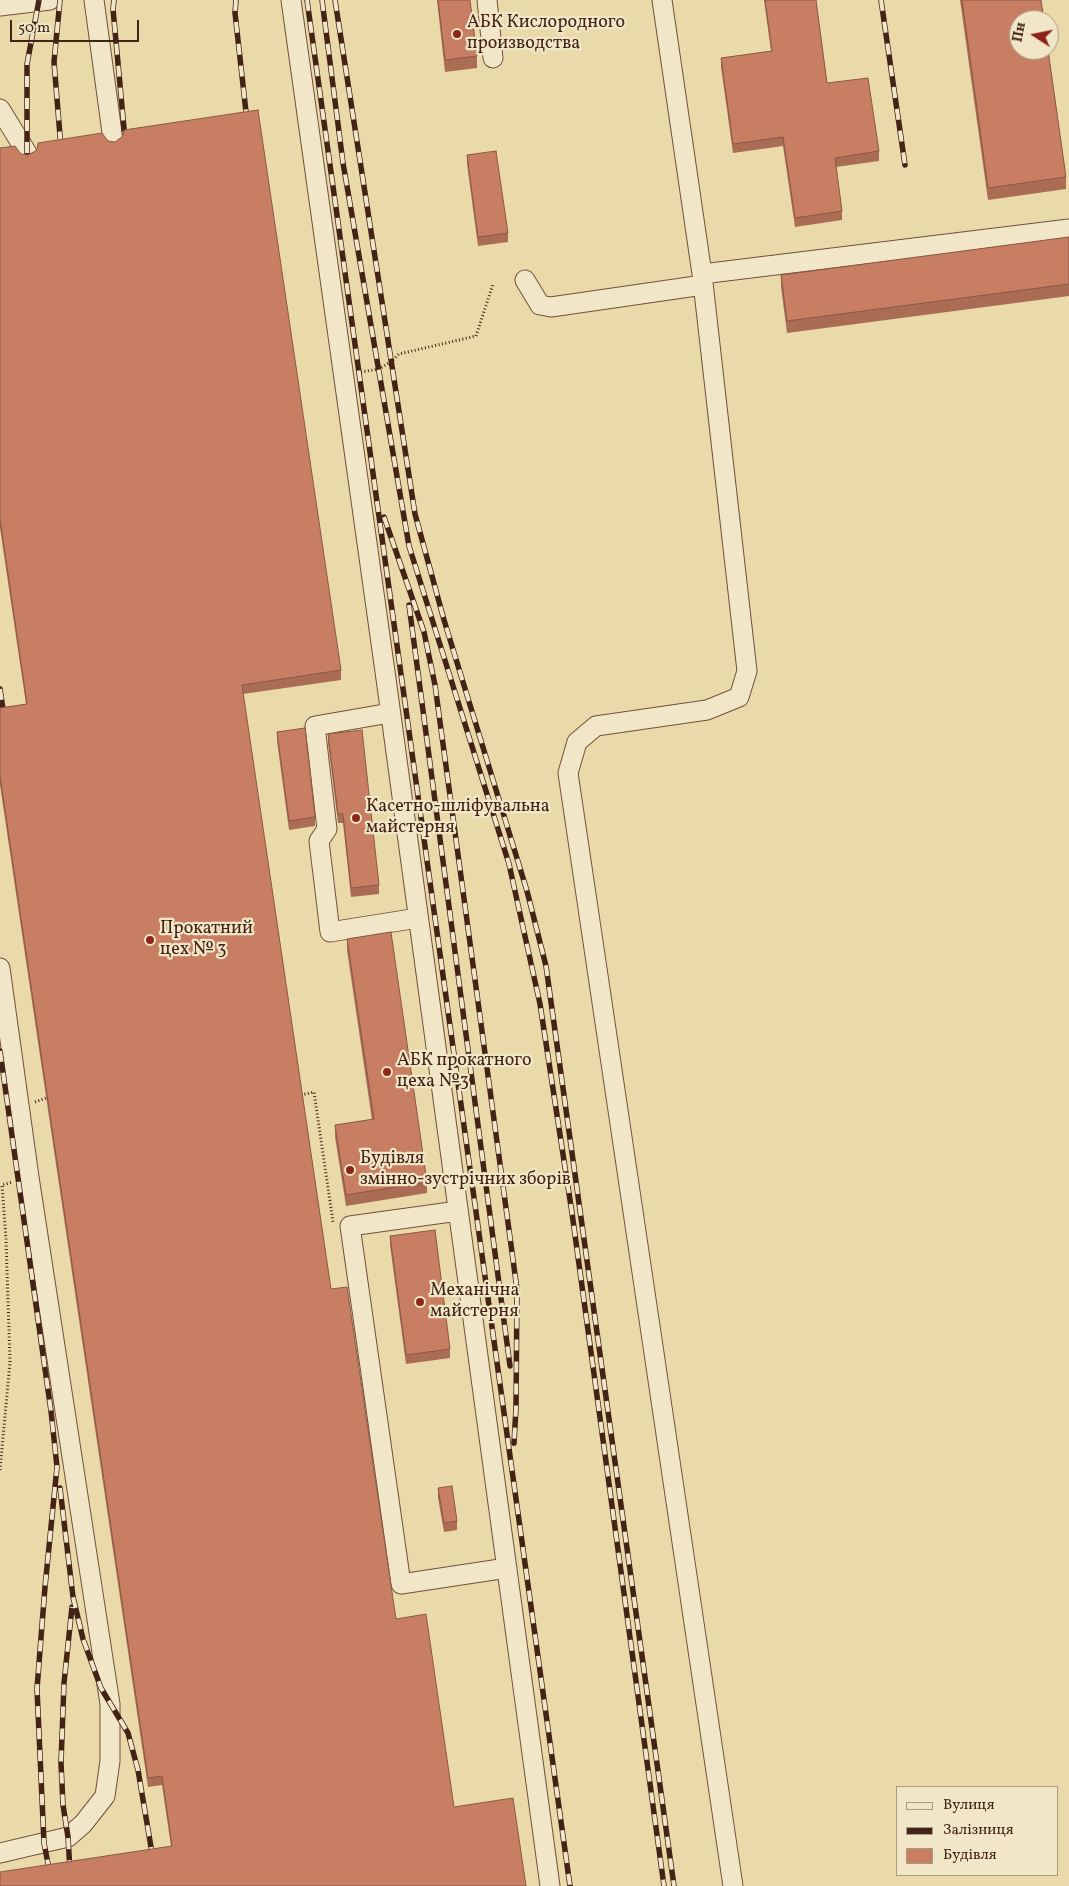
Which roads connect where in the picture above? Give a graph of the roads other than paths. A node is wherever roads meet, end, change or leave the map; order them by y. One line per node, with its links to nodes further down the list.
1 (50, 0): 6 (lane)
2 (94, 0): 9 (lane)
3 (290, 0): 14 (lane)
4 (487, 0): 7 (lane)
5 (662, 0): 12 (lane)
6 (0, 6)
7 (493, 58)
8 (0, 109): 10 (lane)
9 (114, 140)
10 (27, 153)
11 (1069, 229): 12 (lane)
12 (703, 279): 13 (lane); 21 (lane)
13 (525, 280)
14 (390, 712): 15 (lane); 15 (lane)
15 (418, 918): 17 (lane)
16 (0, 968): 19 (lane)
17 (458, 1210): 18 (lane); 18 (lane)
18 (507, 1568): 20 (lane)
19 (0, 1853)
20 (550, 1886)
21 (733, 1886)

